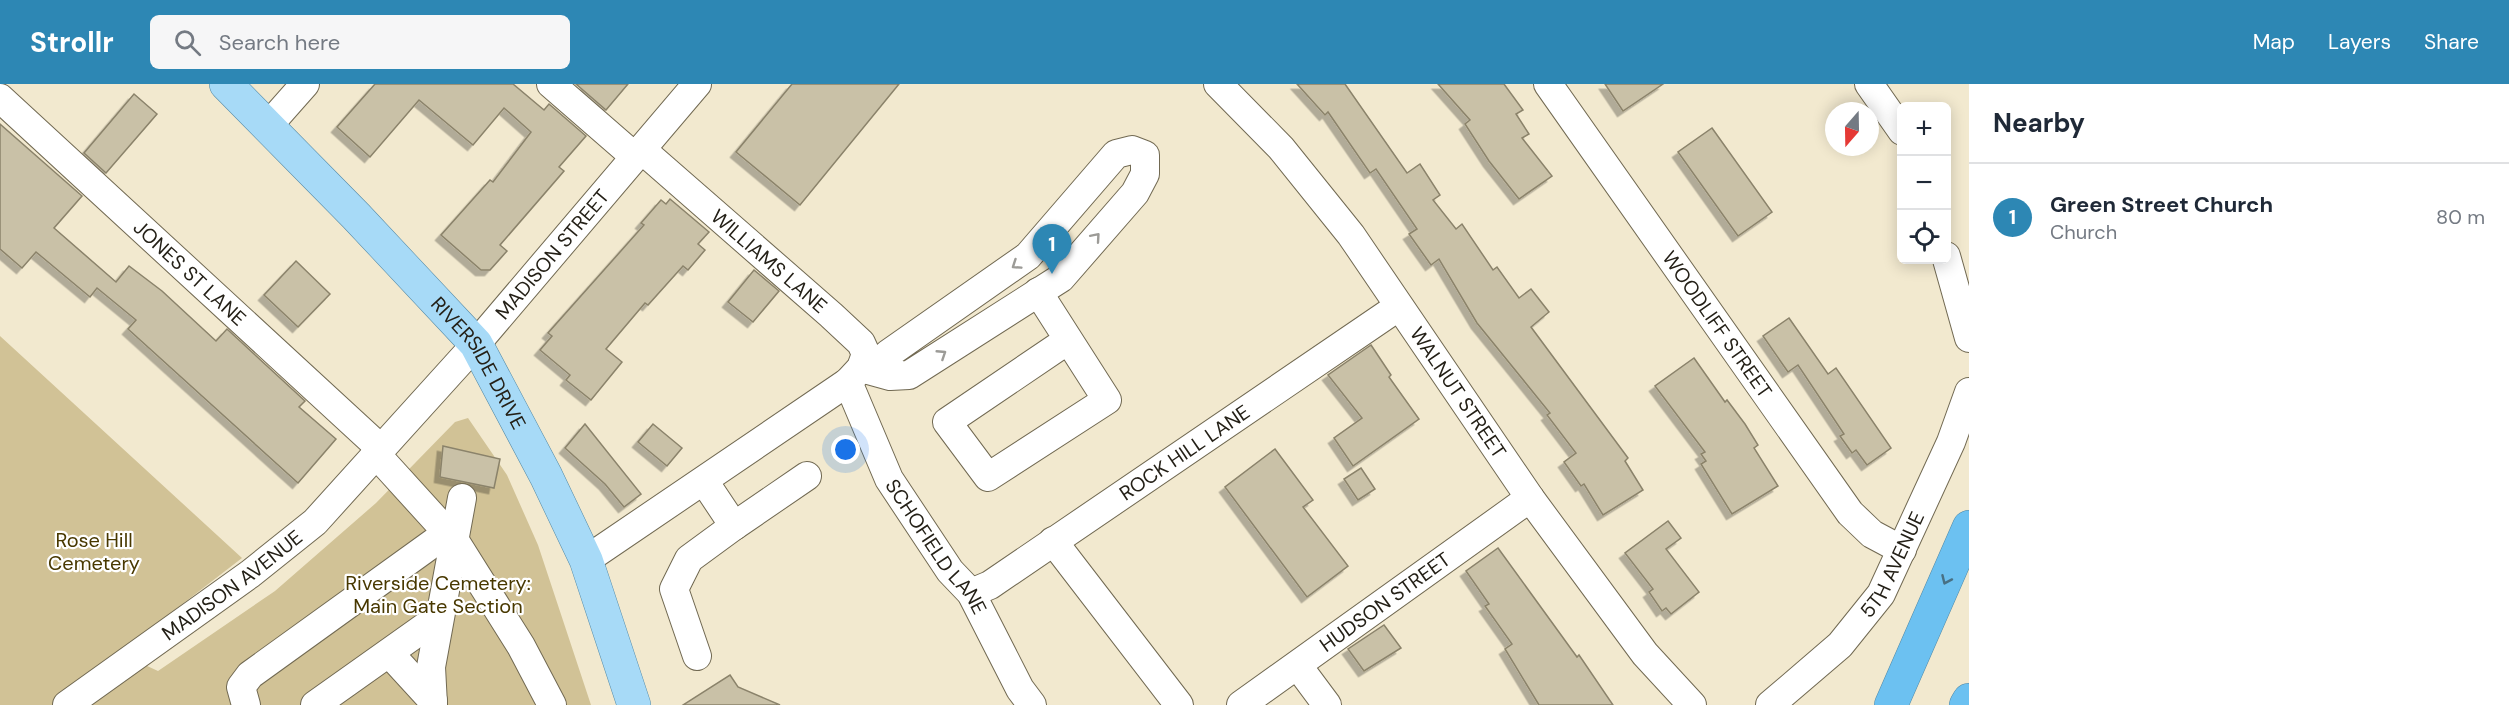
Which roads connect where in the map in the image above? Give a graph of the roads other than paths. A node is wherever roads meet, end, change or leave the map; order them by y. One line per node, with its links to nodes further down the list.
1 (226, 84): 10 (main road, RIVERSIDE DRIVE)
2 (305, 84): 10 (street)
3 (551, 84): 11 (street, WILLIAMS LANE)
4 (697, 84): 11 (street, MADISON STREET)
5 (1218, 84): 14 (street, WALNUT STREET)
6 (1548, 84): 30 (street, WOODLIFF STREET)
7 (1869, 84): 9 (street)
8 (0, 98): 21 (street, JONES ST LANE)
9 (1897, 124)
10 (267, 127): 17 (main road, RIVERSIDE DRIVE)
11 (638, 153): 17 (street, MADISON STREET); 18 (street, WILLIAMS LANE)
12 (1949, 264): 15 (street)
13 (1038, 292): 16 (street); 19 (street, one-way to 13); 19 (street, one-way to 19)
14 (1398, 307): 25 (street, WALNUT STREET); 29 (street, ROCK HILL LANE)
15 (1969, 338)
16 (1068, 340): 16 (street)
17 (476, 344): 21 (street, MADISON STREET); 31 (main road, RIVERSIDE DRIVE)
18 (855, 375): 19 (street); 23 (street); 32 (street, SCHOFIELD LANE)
19 (890, 376)
20 (1969, 392): 30 (street, 5TH AVENUE)
21 (378, 451): 28 (street, JONES ST LANE); 39 (street, MADISON AVENUE)
22 (807, 476): 26 (street)
23 (704, 481): 26 (street); 31 (street)
24 (462, 498): 28 (street)
25 (1530, 498): 36 (street, HUDSON STREET); 48 (street, WALNUT STREET)
26 (734, 526): 35 (street)
27 (1969, 527): 50 (highway, one-way to 50)
28 (451, 537): 33 (street); 40 (street); 42 (street, JONES ST LANE)
29 (1053, 541): 32 (street, ROCK HILL LANE); 45 (street)
30 (1902, 550): 49 (street, 5TH AVENUE)
31 (586, 560): 43 (main road, RIVERSIDE DRIVE)
32 (971, 594): 44 (street, SCHOFIELD LANE)
33 (439, 617): 34 (street); 38 (street)
34 (390, 654): 38 (street); 41 (street)
35 (697, 656)
36 (1298, 666): 46 (street, HUDSON STREET); 47 (street)
37 (1969, 700): 51 (highway)
38 (433, 703)
39 (67, 705)
40 (246, 705)
41 (315, 705)
42 (552, 705)
43 (634, 705)
44 (1032, 705)
45 (1179, 705)
46 (1241, 705)
47 (1327, 705)
48 (1692, 705)
49 (1770, 705)
50 (1891, 705)
51 (1966, 705)

